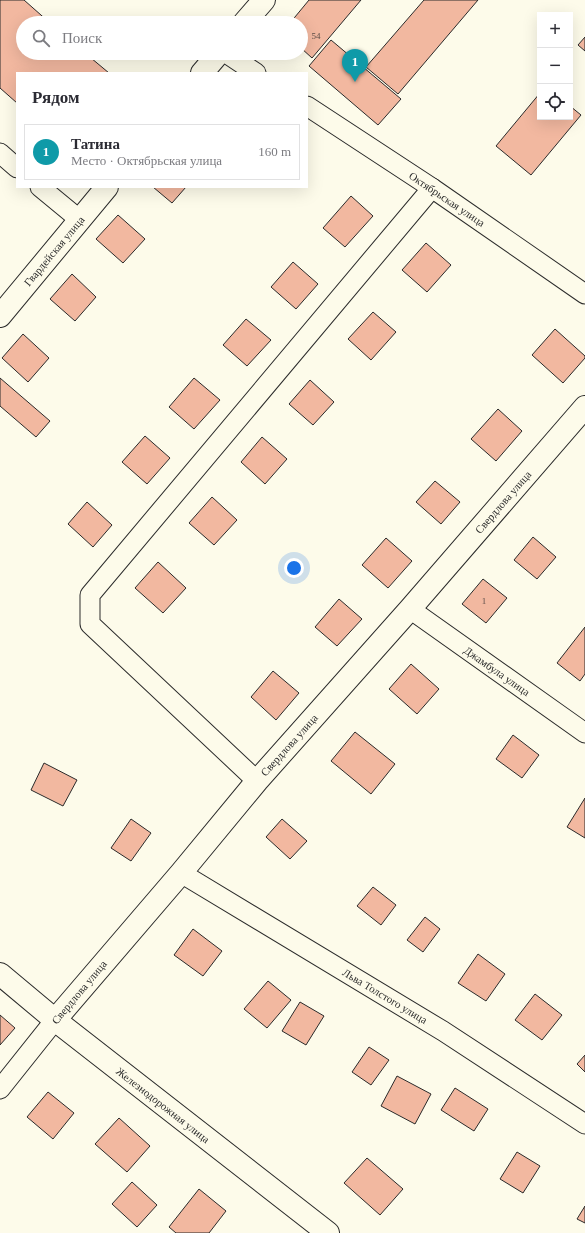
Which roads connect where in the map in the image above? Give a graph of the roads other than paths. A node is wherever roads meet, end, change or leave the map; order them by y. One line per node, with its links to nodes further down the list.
1 (264, 0): 2 (street)
2 (250, 16)
3 (213, 60): 5 (street)
4 (236, 60): 6 (street)
5 (203, 72)
6 (254, 72)
7 (308, 107): 12 (street, Октябрьская улица)
8 (0, 154): 9 (street)
9 (16, 167)
10 (41, 188): 13 (street)
11 (106, 188): 13 (street, Гвардейская улица)
12 (432, 188): 14 (street, Октябрьская улица); 19 (street)
13 (80, 220): 15 (street, Гвардейская улица)
14 (585, 294)
15 (0, 316)
16 (585, 407): 17 (street, Свердлова улица)
17 (410, 609): 18 (street, Джамбула улица); 19 (street, Свердлова улица)
18 (585, 733)
19 (257, 781): 20 (street, Свердлова улица)
20 (181, 873): 22 (street, Свердлова улица); 24 (street, Льва Толстого улица)
21 (0, 974): 22 (street, Железнодорожная улица)
22 (55, 1020): 23 (street, Свердлова улица); 25 (street, Железнодорожная улица)
23 (0, 1089)
24 (585, 1124)
25 (328, 1233)

